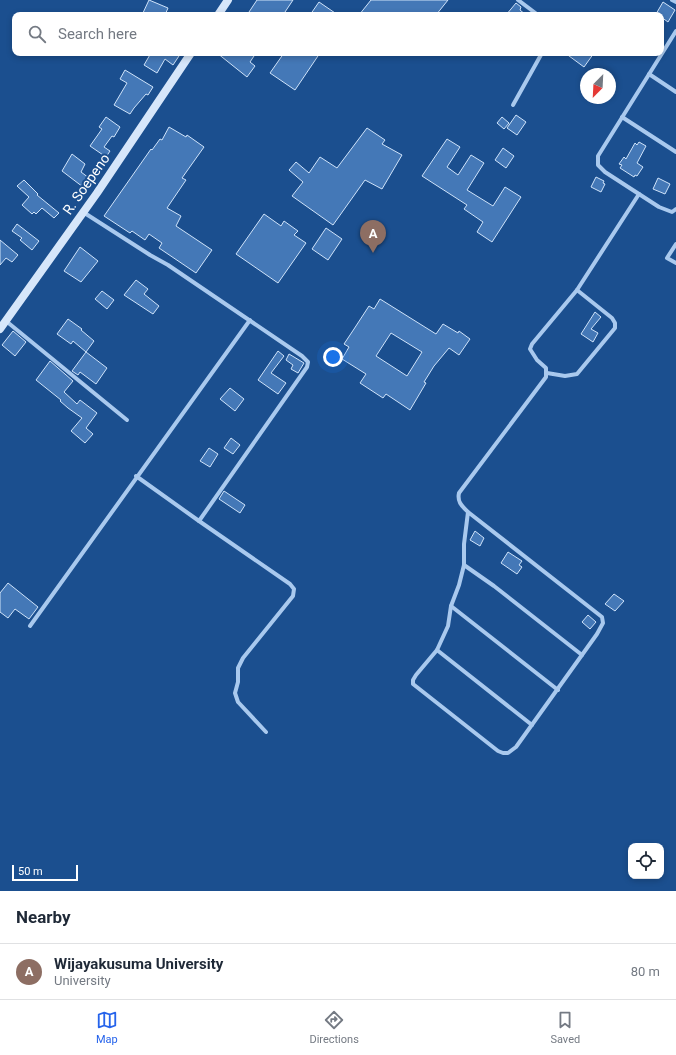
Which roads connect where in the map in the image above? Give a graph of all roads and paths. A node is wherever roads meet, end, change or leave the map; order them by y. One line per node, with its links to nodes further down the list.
1 (228, 0): 5 (street)
2 (518, 0): 6 (street)
3 (672, 0): 4 (street)
4 (676, 2)
5 (220, 12)
6 (534, 12)
7 (676, 31): 8 (street)
8 (664, 50)
9 (189, 56): 19 (street, R. Soepeno)
10 (540, 56): 14 (street)
11 (660, 56): 12 (street)
12 (649, 74): 13 (street); 15 (street)
13 (676, 92)
14 (513, 105)
15 (622, 117): 16 (street); 17 (street)
16 (676, 152)
17 (639, 194): 20 (street); 23 (street)
18 (676, 209): 20 (street)
19 (83, 212): 24 (street); 25 (street, R. Soepeno)
20 (674, 214)
21 (676, 244): 22 (street)
22 (676, 263)
23 (577, 290): 27 (street); 27 (street)
24 (250, 320): 29 (street); 31 (street)
25 (6, 321): 26 (street, R. Soepeno); 28 (street)
26 (0, 329)
27 (547, 373): 30 (street)
28 (127, 420)
29 (136, 476): 31 (street); 34 (street)
30 (468, 512): 32 (street); 36 (street)
31 (199, 521): 39 (street)
32 (464, 565): 33 (street); 36 (street)
33 (451, 606): 35 (street); 37 (street)
34 (30, 626)
35 (437, 650): 38 (street); 38 (street)
36 (582, 656): 37 (street)
37 (558, 690): 38 (street)
38 (532, 725)
39 (266, 732)

